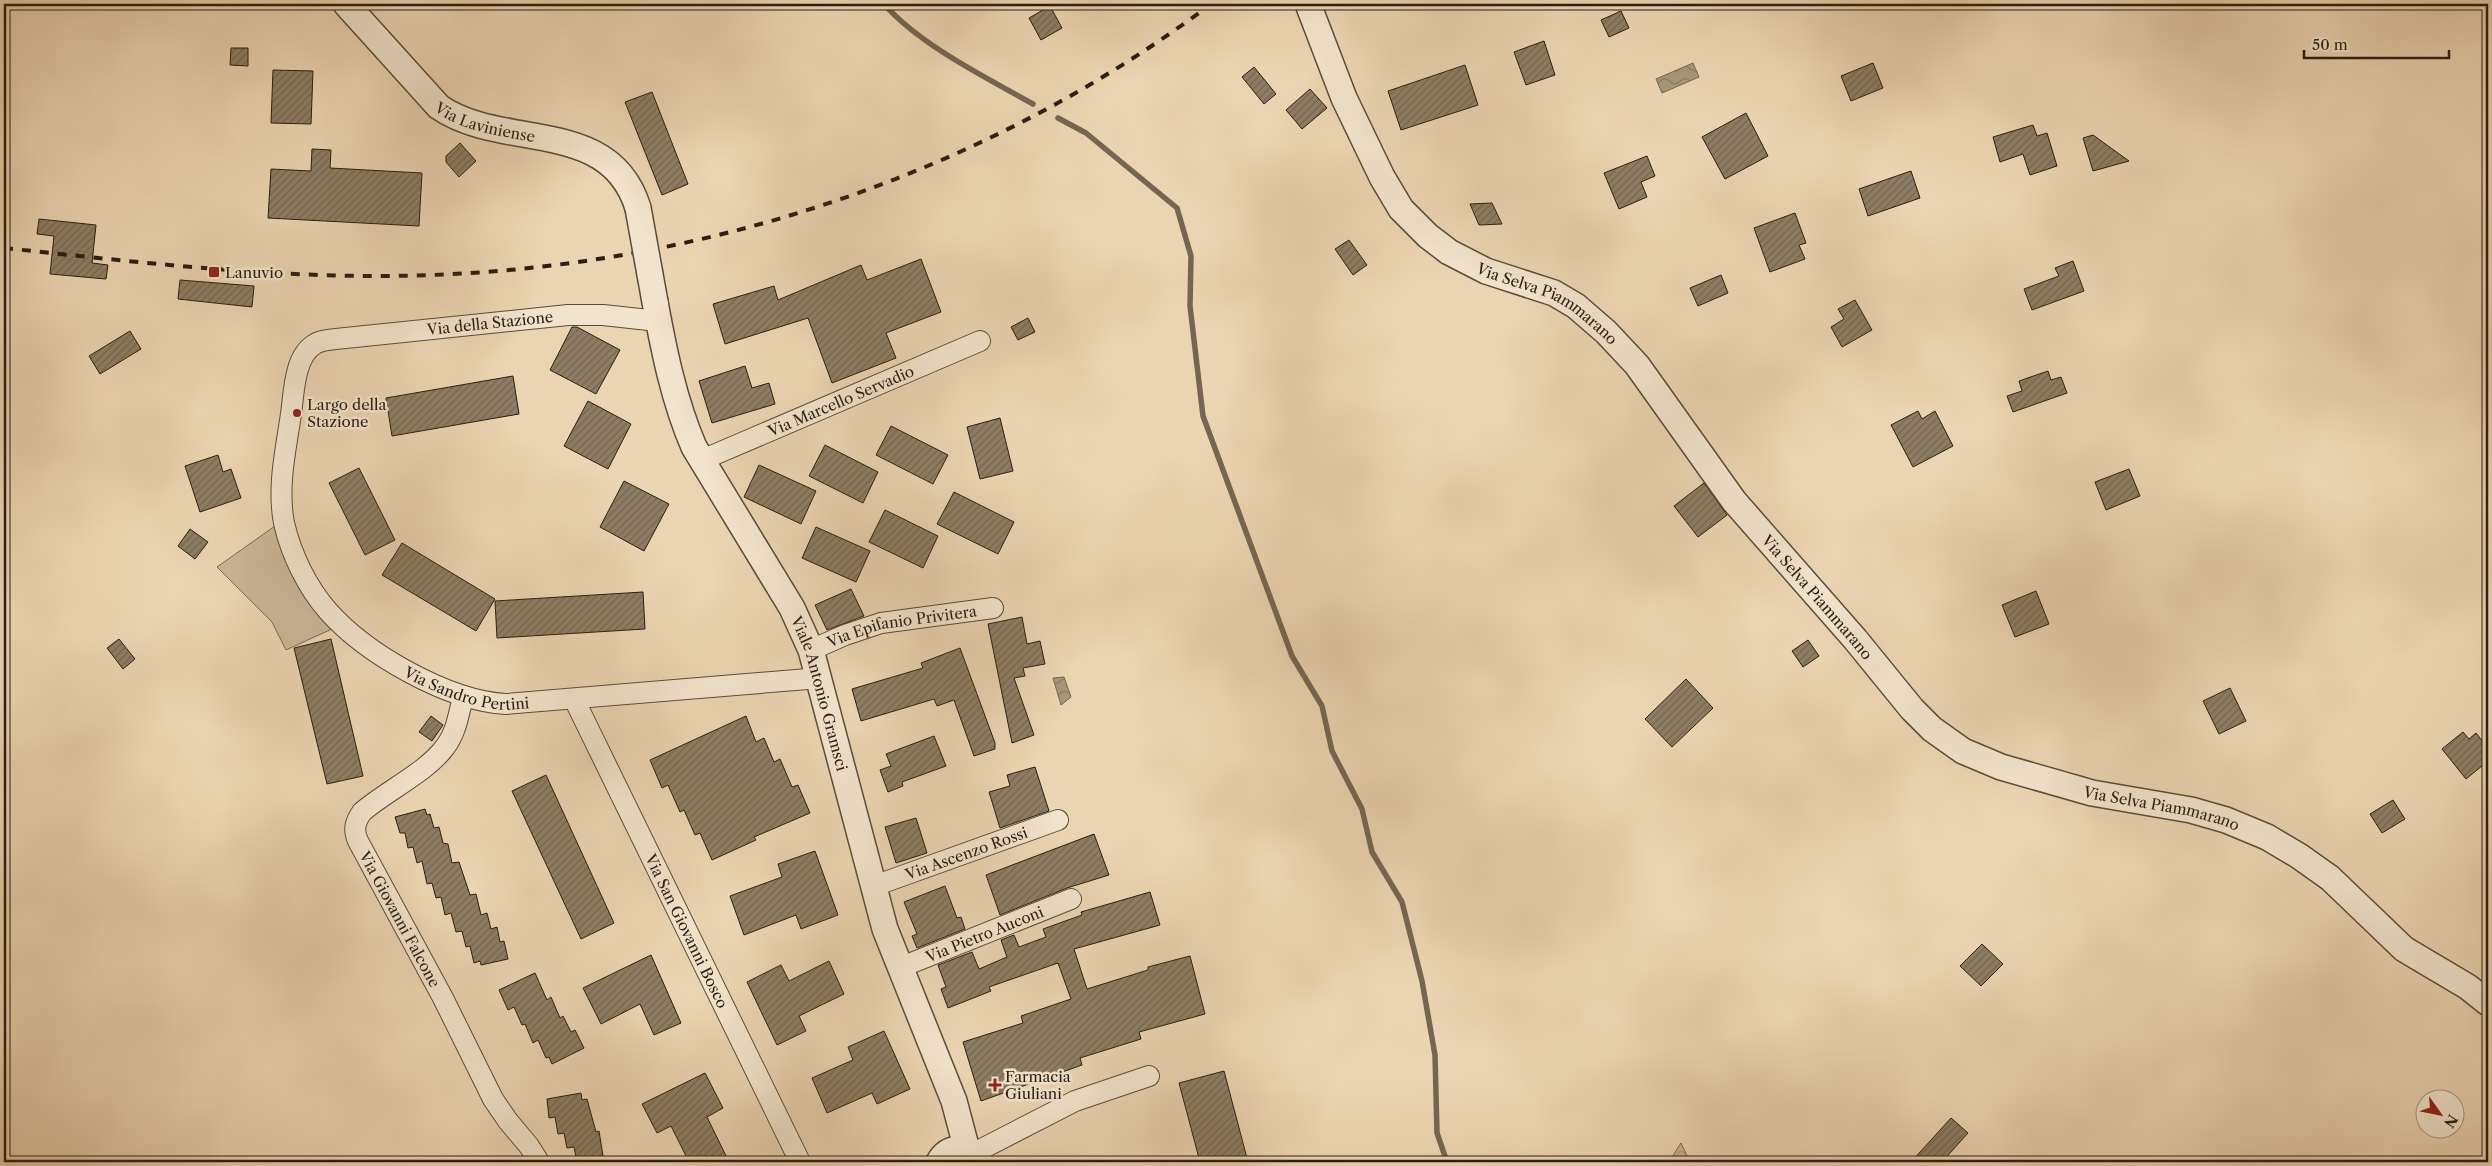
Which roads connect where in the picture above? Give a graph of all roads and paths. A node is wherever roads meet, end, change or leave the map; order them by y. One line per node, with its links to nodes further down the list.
1 (346, 4): 3 (street, Via Laviniense, bridge)
2 (1308, 4): 16 (street, Via Selva Piammarano)
3 (657, 312): 5 (street, Via della Stazione); 6 (street, Viale Antonio Gramsci)
4 (980, 341): 6 (street, Via Marcello Servadio)
5 (289, 428): 10 (street, Via Sandro Pertini)
6 (702, 460): 8 (street, Viale Antonio Gramsci)
7 (993, 608): 8 (street, Via Epifanio Privitera)
8 (811, 650): 9 (street, Viale Antonio Gramsci)
9 (820, 678): 11 (street, Via Sandro Pertini); 13 (street, Viale Antonio Gramsci)
10 (463, 696): 11 (street, Via Sandro Pertini); 19 (street, Via Giovanni Falcone)
11 (574, 700): 20 (street, Via San Giovanni Bosco)
12 (1058, 820): 13 (street, Via Ascenzo Rossi)
13 (874, 886): 15 (street, Viale Antonio Gramsci)
14 (1071, 899): 15 (street, Via Pietro Auconi)
15 (899, 968): 18 (street, Viale Antonio Gramsci)
16 (2488, 1003)
17 (1149, 1076): 18 (street)
18 (964, 1157)
19 (539, 1162)
20 (800, 1162)

